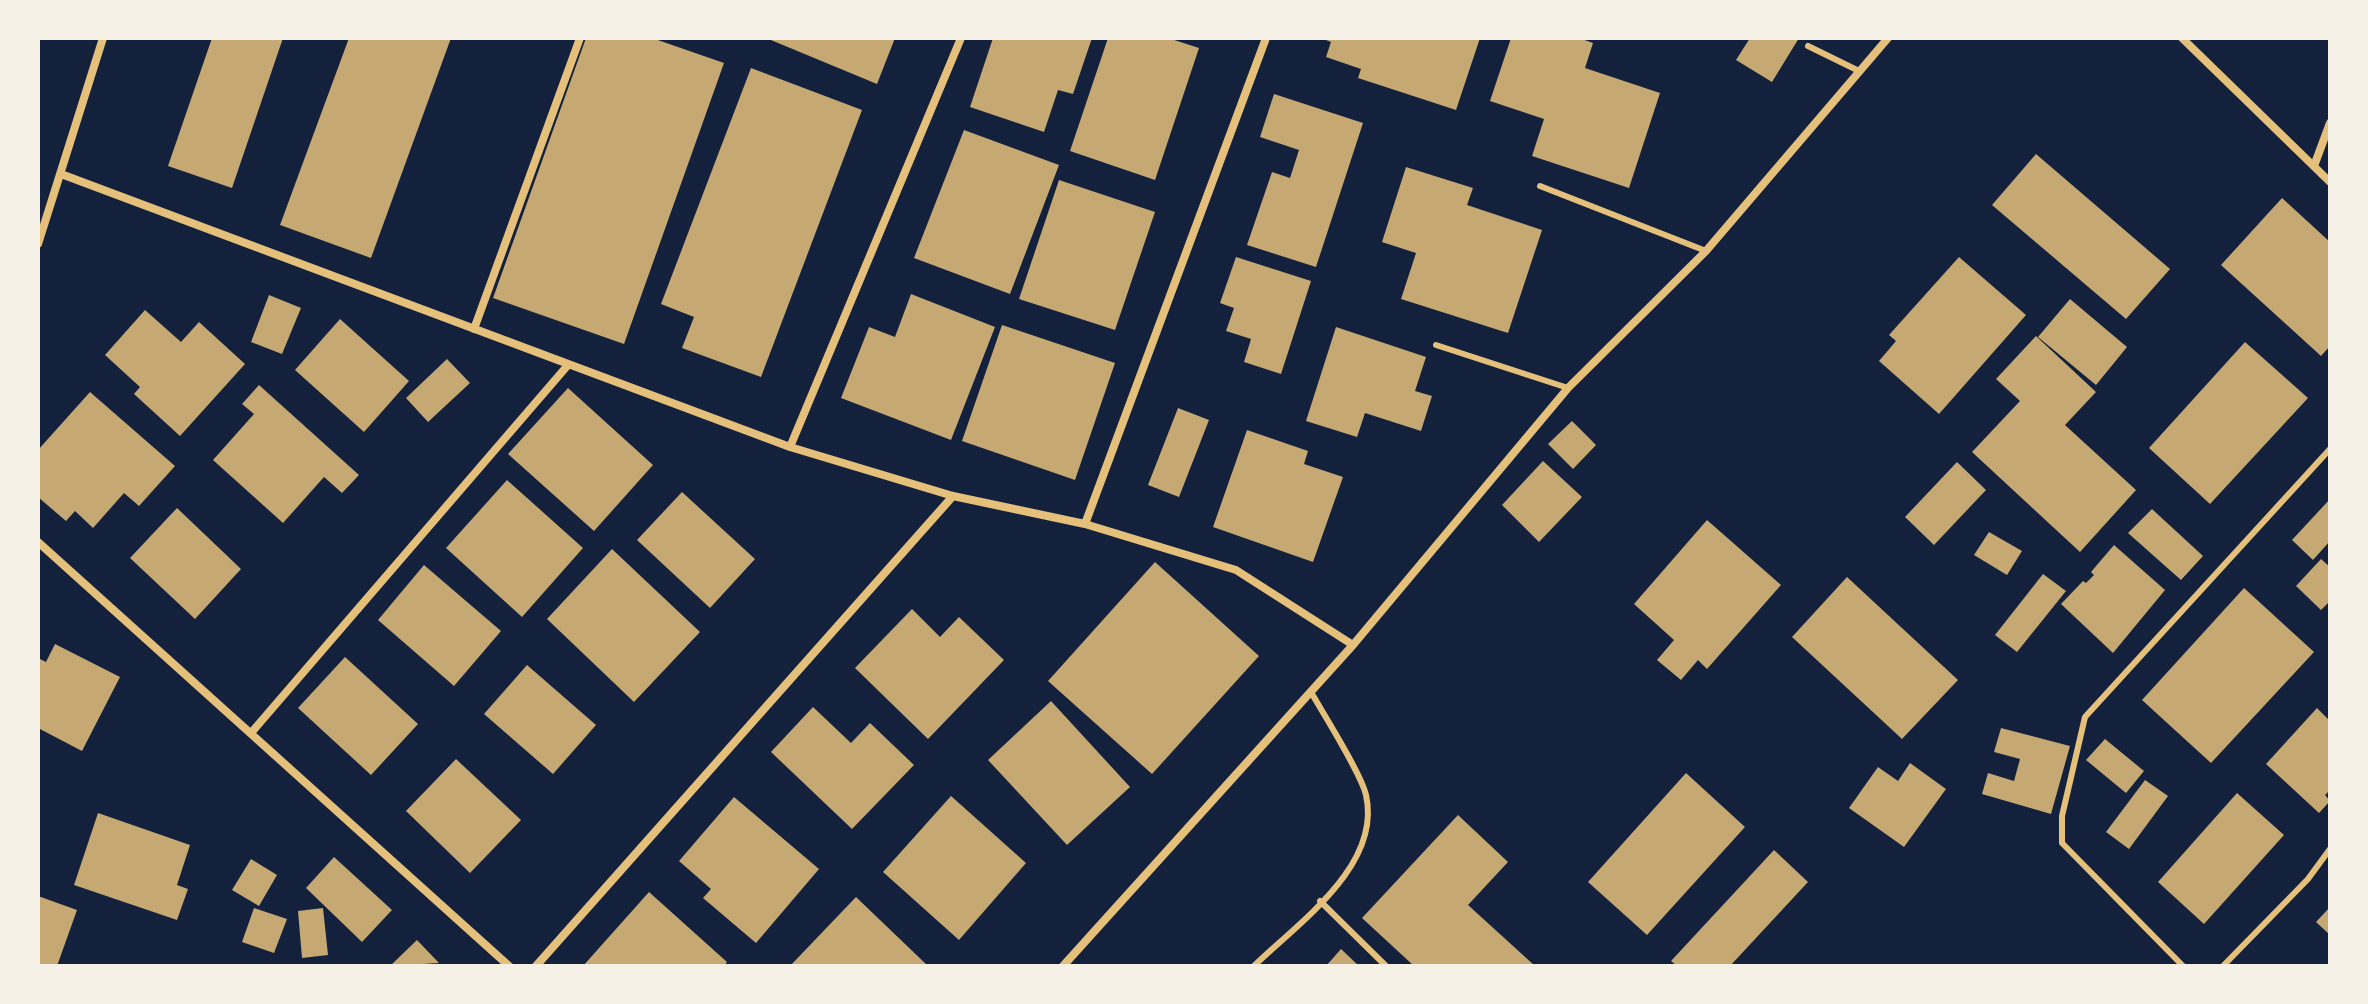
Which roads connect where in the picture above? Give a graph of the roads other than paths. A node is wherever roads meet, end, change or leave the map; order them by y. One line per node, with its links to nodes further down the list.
1 (103, 38): 11 (street)
2 (580, 38): 16 (street)
3 (961, 38): 20 (street)
4 (1266, 38): 23 (street)
5 (1888, 38): 8 (street)
6 (2182, 38): 10 (street)
7 (1808, 46): 8 (lane)
8 (1859, 71): 15 (street)
9 (2330, 123): 10 (street)
10 (2314, 166): 12 (street)
11 (61, 174): 14 (street); 16 (street)
12 (2330, 182)
13 (1540, 186): 15 (lane)
14 (38, 244)
15 (1706, 251): 19 (street)
16 (474, 329): 18 (street)
17 (1436, 345): 19 (lane)
18 (568, 365): 20 (street); 27 (street)
19 (1568, 388): 25 (street)
20 (790, 447): 22 (street)
21 (2330, 449): 35 (lane)
22 (953, 496): 23 (street); 31 (street)
23 (1085, 524): 25 (street)
24 (38, 542): 27 (street)
25 (1353, 645): 26 (street)
26 (1311, 692): 29 (lane); 32 (street)
27 (251, 733): 30 (street)
28 (2330, 849): 36 (lane)
29 (1320, 901): 33 (lane); 34 (lane)
30 (509, 966)
31 (536, 966)
32 (1063, 966)
33 (1254, 966)
34 (1386, 966)
35 (2183, 966)
36 (2223, 966)

